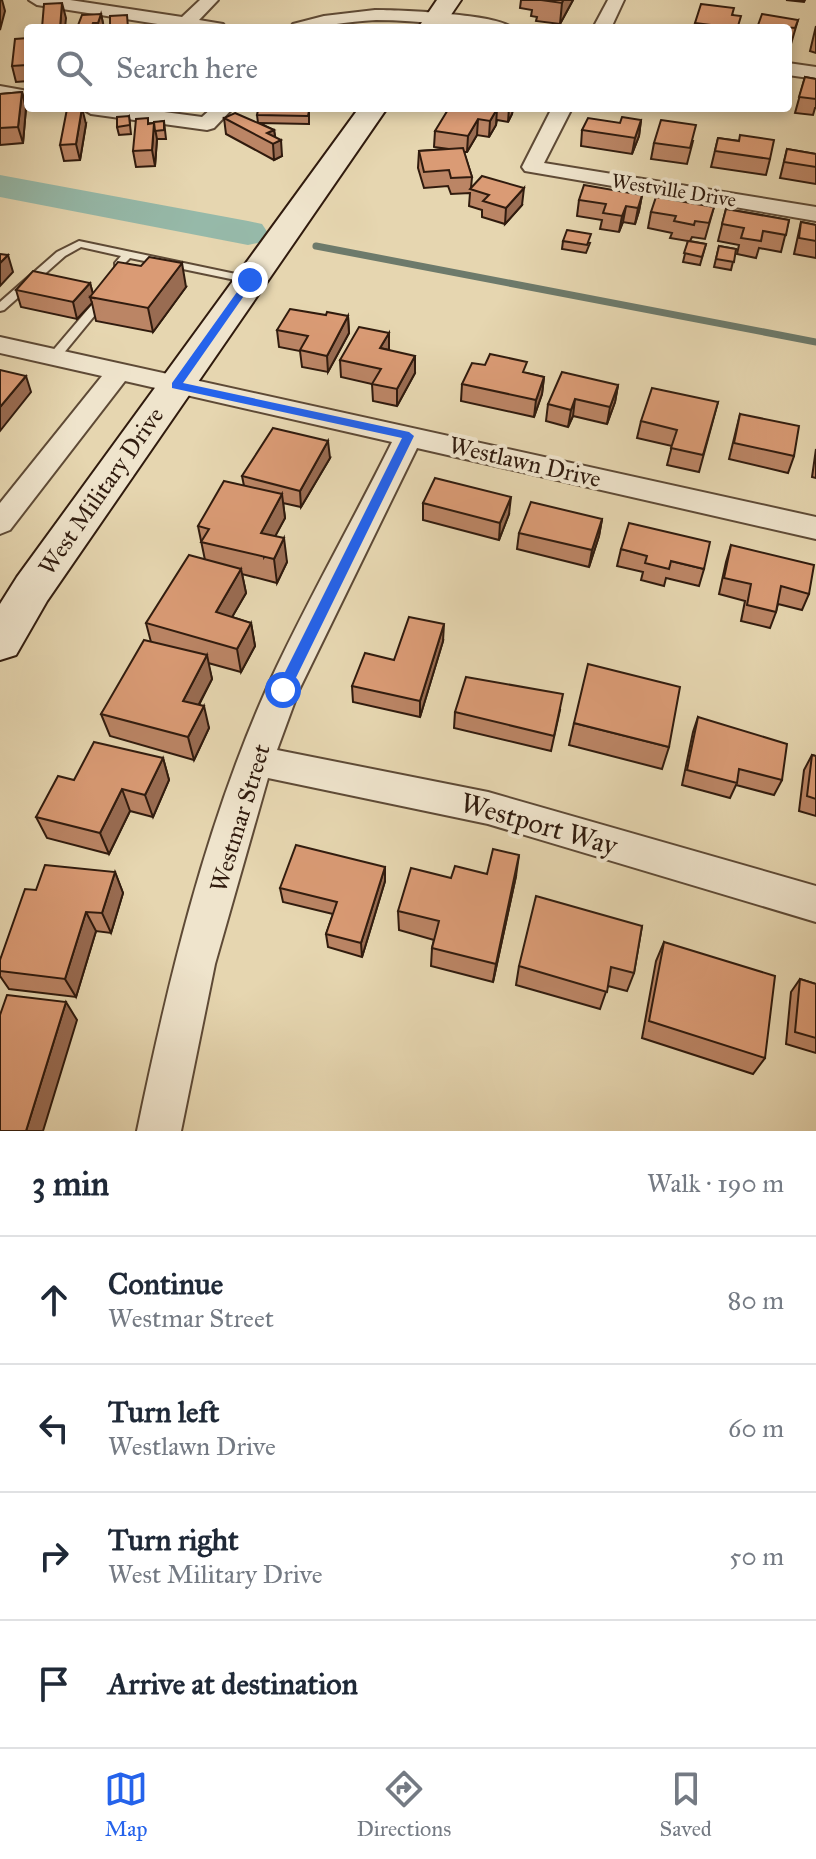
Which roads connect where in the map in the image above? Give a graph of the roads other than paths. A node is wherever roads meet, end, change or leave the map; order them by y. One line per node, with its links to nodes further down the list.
1 (37, 0): 5 (street)
2 (210, 0): 5 (street)
3 (616, 0): 9 (street)
4 (438, 15): 7 (street); 8 (street)
5 (186, 23): 6 (street)
6 (192, 24)
7 (310, 24)
8 (483, 24)
9 (604, 24)
10 (792, 70): 11 (street)
11 (816, 73)
12 (0, 92): 13 (street)
13 (24, 96)
14 (113, 112): 15 (street)
15 (219, 112)
16 (370, 112): 20 (main road, West Military Drive)
17 (560, 112): 18 (street, Westville Drive)
18 (816, 214)
19 (128, 254): 20 (lane); 21 (lane); 23 (lane)
20 (250, 280): 25 (main road, West Military Drive)
21 (0, 308)
22 (0, 345): 23 (street, Westlawn Drive)
23 (54, 357): 24 (street, Westlawn Drive)
24 (119, 372): 25 (street, Westlawn Drive); 27 (street)
25 (176, 385): 26 (street, Westlawn Drive); 29 (main road, West Military Drive)
26 (409, 436): 28 (street, Westlawn Drive); 30 (street, Westmar Street)
27 (0, 523)
28 (816, 528)
29 (0, 642)
30 (257, 761): 31 (street, Westport Way); 32 (street, Westmar Street)
31 (816, 904)
32 (159, 1131)

